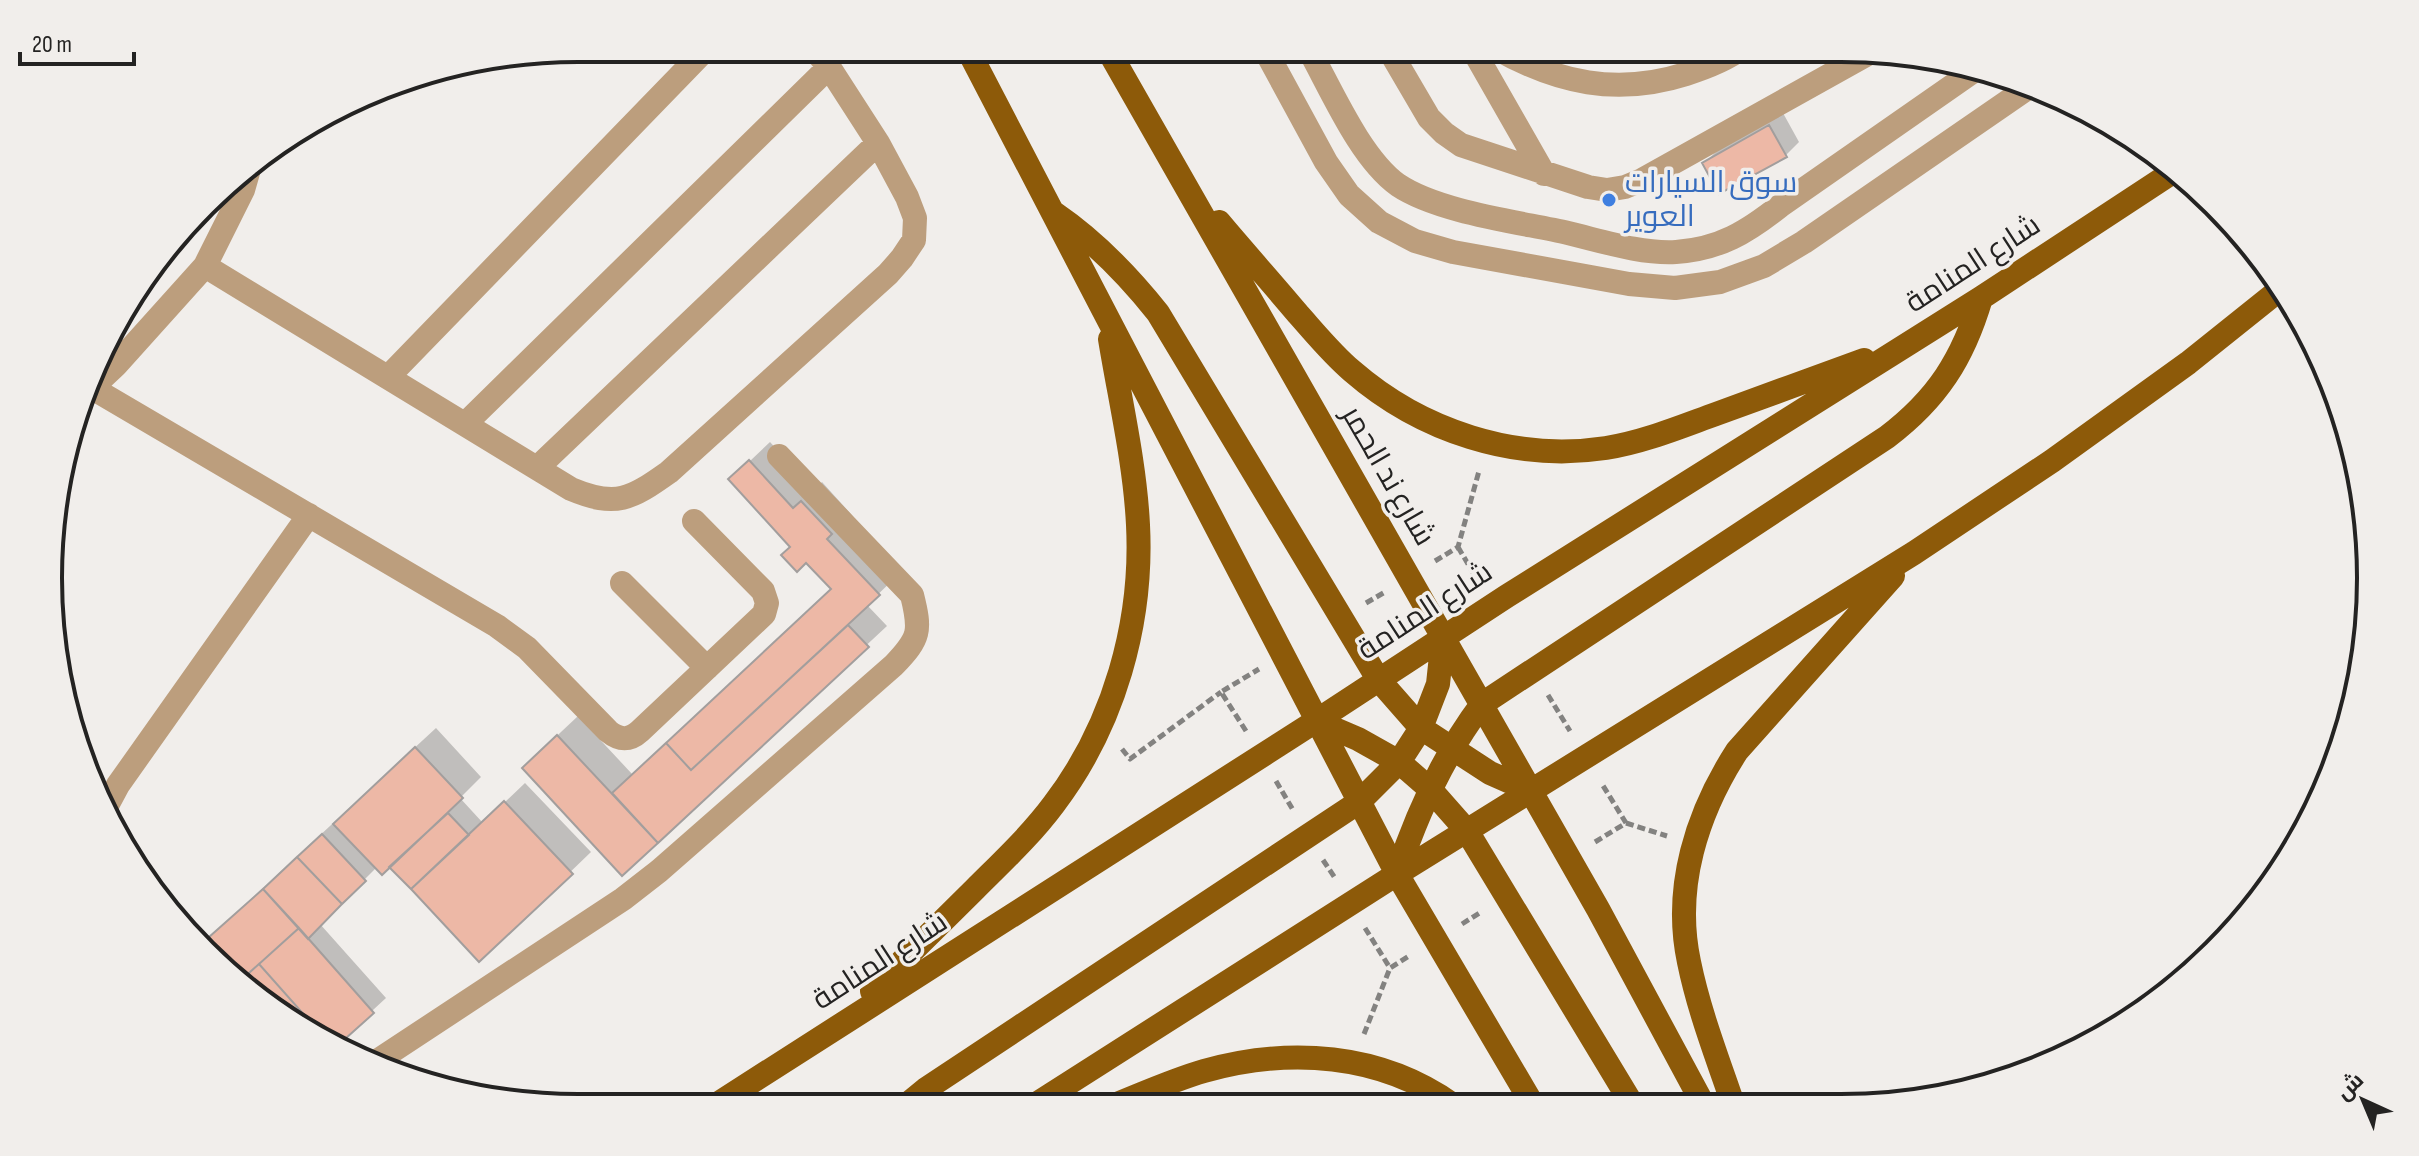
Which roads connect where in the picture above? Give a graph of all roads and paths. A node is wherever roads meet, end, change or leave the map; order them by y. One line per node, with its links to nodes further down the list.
1 (693, 62): 27 (lane)
2 (816, 62): 29 (lane)
3 (824, 62): 15 (lane)
4 (974, 62): 20 (main road)
5 (1115, 62): 18 (main road, شارع ند الحمر)
6 (1272, 62): 14 (lane)
7 (1316, 62): 13 (lane)
8 (1396, 62): 16 (lane)
9 (1480, 62): 16 (lane)
10 (1520, 62): 11 (lane)
11 (1715, 62)
12 (1853, 62): 16 (lane)
13 (1964, 77)
14 (2019, 94)
15 (878, 143): 32 (lane); 32 (lane)
16 (1544, 174)
17 (2165, 177): 23 (main road, شارع المنامة)
18 (1183, 181): 30 (main road); 38 (main road, شارع ند الحمر)
19 (244, 185): 21 (lane)
20 (1052, 212): 24 (main road); 40 (main road)
21 (205, 266): 26 (lane); 27 (lane)
22 (2273, 295): 36 (main road)
23 (1981, 298): 25 (main road, شارع المنامة); 42 (main road)
24 (1106, 317): 43 (main road); 44 (main road)
25 (1908, 344): 30 (main road); 38 (main road, شارع المنامة)
26 (114, 352)
27 (388, 377): 29 (lane)
28 (95, 397): 33 (lane)
29 (465, 424): 32 (lane)
30 (1487, 443): 35 (path)
31 (779, 456): 58 (lane)
32 (537, 468)
33 (309, 515): 39 (lane); 50 (lane)
34 (694, 521): 39 (lane)
35 (1458, 547)
36 (1914, 553): 49 (main road); 54 (main road)
37 (622, 583): 39 (lane)
38 (1443, 637): 40 (main road, شارع المنامة); 42 (main road, شارع ند الحمر); 45 (main road)
39 (707, 668)
40 (1378, 679): 43 (main road, شارع المنامة); 45 (main road)
41 (1221, 692): 44 (path)
42 (1482, 704): 46 (main road); 49 (main road, شارع ند الحمر)
43 (1316, 721): 47 (main road); 51 (main road); 57 (main road, شارع المنامة)
44 (1102, 723): 57 (main road)
45 (1421, 728): 46 (main road); 47 (main road)
46 (1451, 749): 48 (main road); 49 (main road)
47 (1399, 762): 48 (main road); 51 (main road)
48 (1430, 789): 53 (main road); 55 (main road)
49 (1531, 791): 53 (main road); 67 (main road, شارع ند الحمر)
50 (111, 798)
51 (1359, 802): 55 (main road); 61 (main road)
52 (1626, 823): 54 (path)
53 (1467, 831): 55 (main road); 66 (main road)
54 (1693, 845): 68 (main road)
55 (1397, 874): 62 (main road); 65 (main road)
56 (1390, 968): 59 (path)
57 (838, 1025): 60 (main road, شارع المنامة)
58 (384, 1056)
59 (1354, 1061): 63 (main road); 64 (main road)
60 (732, 1094)
61 (920, 1094)
62 (1052, 1094)
63 (1143, 1094)
64 (1434, 1094)
65 (1526, 1094)
66 (1626, 1094)
67 (1698, 1094)
68 (1730, 1094)

